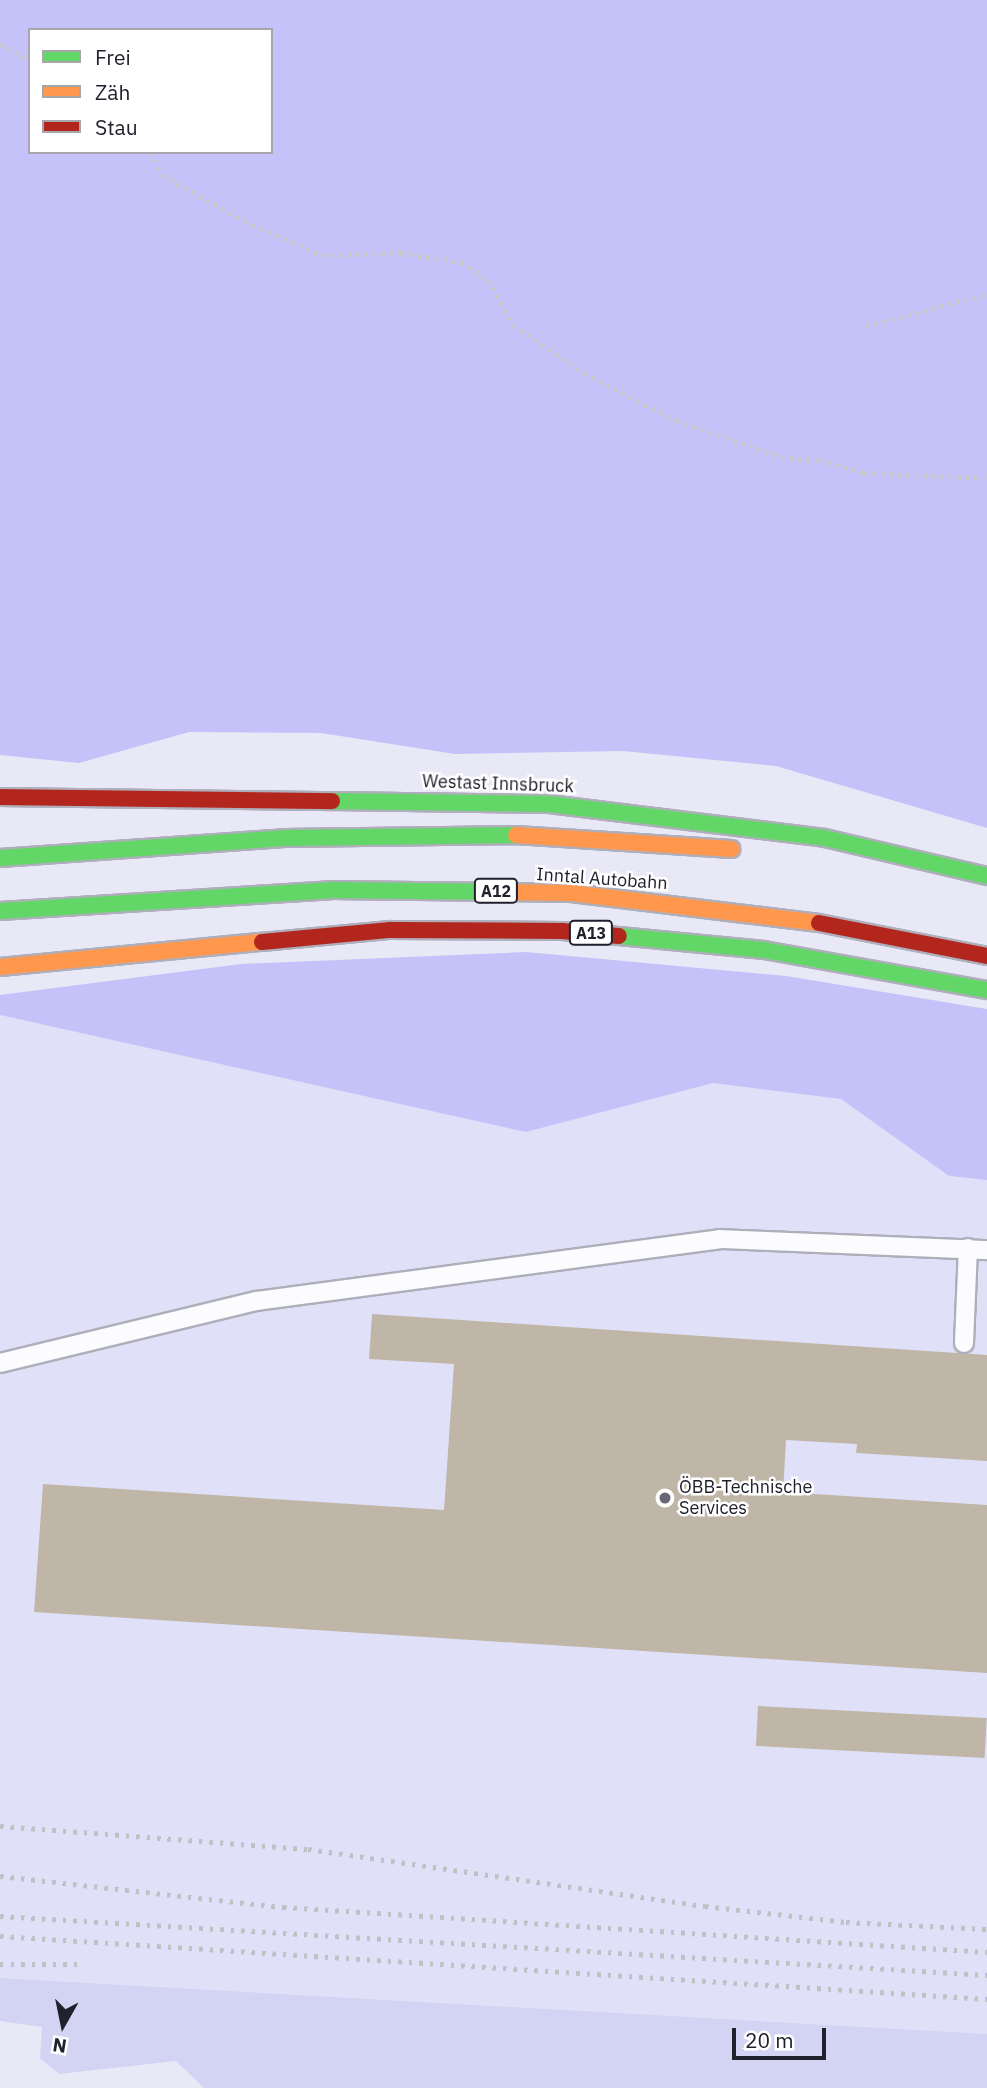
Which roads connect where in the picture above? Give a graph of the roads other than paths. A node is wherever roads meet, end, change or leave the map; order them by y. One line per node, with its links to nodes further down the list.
1 (0, 797): 4 (highway, Westast Innsbruck)
2 (754, 852): 3 (highway)
3 (0, 858)
4 (987, 876)
5 (914, 877): 6 (highway)
6 (987, 893)
7 (0, 911): 8 (highway, Inntal Autobahn / A12)
8 (987, 956)
9 (0, 967): 10 (highway, A13)
10 (987, 990)
11 (968, 1248): 12 (lane); 13 (lane); 14 (lane)
12 (987, 1250)
13 (964, 1343)
14 (0, 1363)

